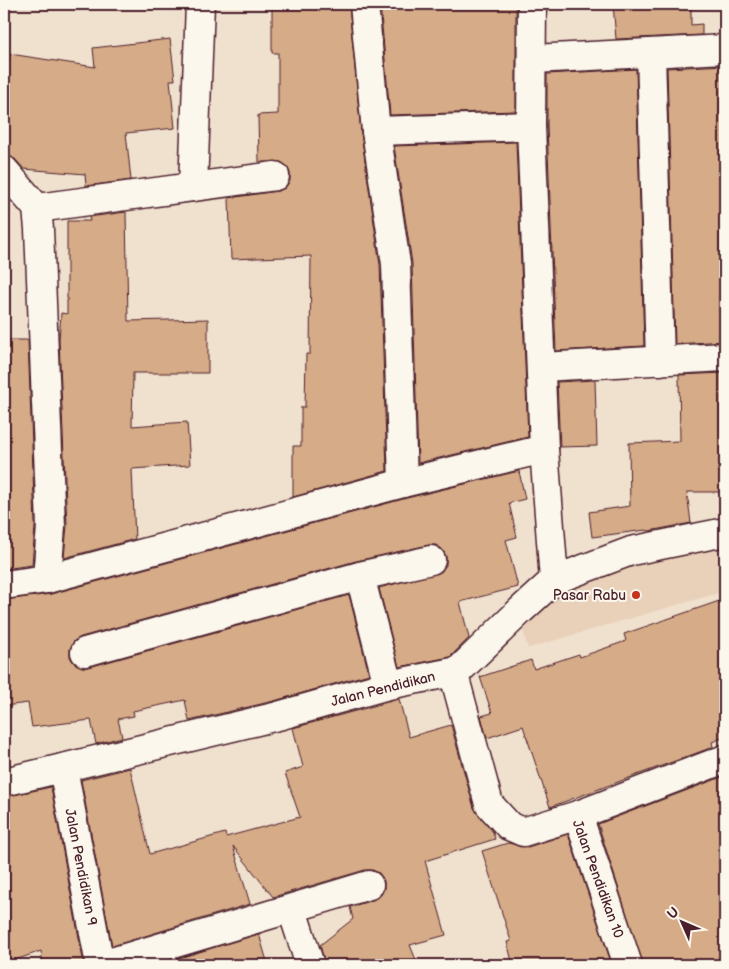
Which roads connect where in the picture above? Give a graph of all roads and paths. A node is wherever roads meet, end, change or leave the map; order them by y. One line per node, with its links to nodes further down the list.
1 (200, 4): 11 (street)
2 (364, 4): 8 (street)
3 (532, 4): 6 (street)
4 (725, 49): 5 (street)
5 (651, 54): 6 (street); 14 (street)
6 (533, 59): 7 (street)
7 (531, 126): 8 (street); 15 (street)
8 (376, 131): 17 (street)
9 (4, 170): 12 (street)
10 (275, 176): 11 (street)
11 (193, 187): 12 (street)
12 (36, 208): 21 (street)
13 (725, 357): 14 (street)
14 (660, 362): 15 (street)
15 (541, 367): 16 (street)
16 (544, 449): 17 (street); 22 (street)
17 (403, 483): 21 (street)
18 (725, 532): 22 (street, Jalan Pendidikan)
19 (431, 560): 20 (street)
20 (360, 576): 24 (street); 26 (street)
21 (47, 579): 23 (street)
22 (554, 580): 25 (street, Jalan Pendidikan)
23 (4, 585)
24 (84, 652)
25 (454, 675): 26 (street, Jalan Pendidikan); 30 (street, Jalan Pendidikan 10)
26 (388, 686): 28 (street, Jalan Pendidikan)
27 (724, 762): 30 (street)
28 (63, 768): 29 (street, Jalan Pendidikan); 33 (street, Jalan Pendidikan 9)
29 (4, 782)
30 (578, 814): 35 (street, Jalan Pendidikan 10)
31 (369, 885): 32 (street)
32 (292, 910): 33 (street); 34 (street)
33 (101, 965)
34 (310, 965)
35 (628, 965)

